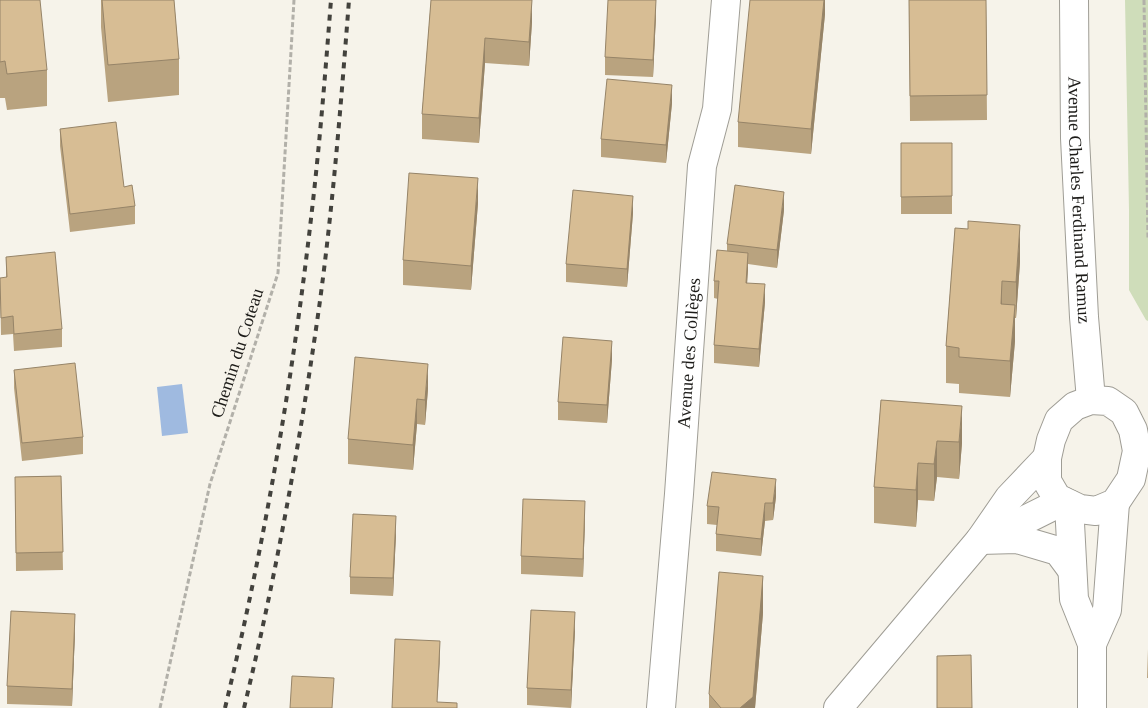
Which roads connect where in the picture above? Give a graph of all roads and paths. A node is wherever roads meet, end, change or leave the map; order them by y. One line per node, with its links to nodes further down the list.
1 (294, 0): 15 (path, Chemin du Coteau)
2 (726, 0): 16 (street, Avenue des Collèges)
3 (1074, 0): 7 (street, Avenue Charles Ferdinand Ramuz)
4 (1144, 0): 5 (path)
5 (1147, 106): 6 (path)
6 (1148, 240)
7 (1091, 400): 8 (street); 9 (street)
8 (1140, 427): 11 (street)
9 (1047, 458): 10 (street); 12 (street)
10 (1066, 503): 11 (street); 12 (street); 13 (street)
11 (1115, 503): 14 (street)
12 (980, 540): 13 (street); 17 (street)
13 (1072, 570): 14 (street)
14 (1092, 644): 18 (street)
15 (160, 708)
16 (661, 708)
17 (838, 708)
18 (1092, 708)

